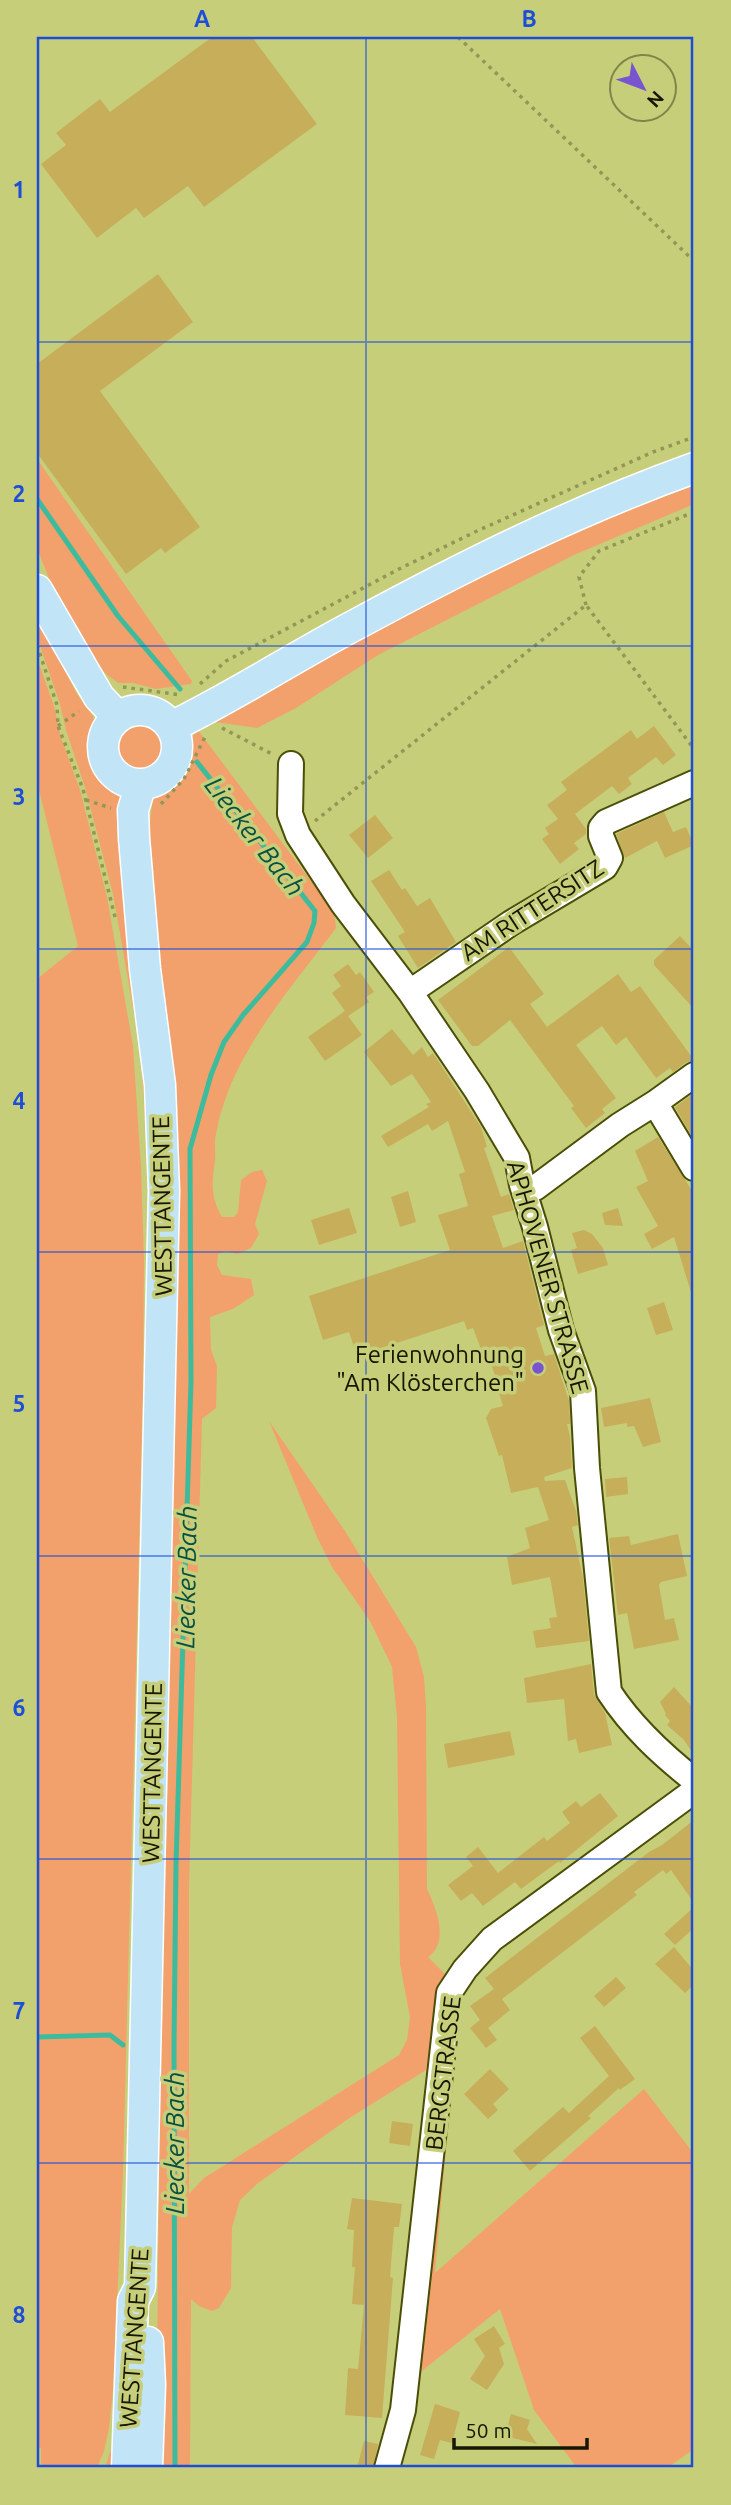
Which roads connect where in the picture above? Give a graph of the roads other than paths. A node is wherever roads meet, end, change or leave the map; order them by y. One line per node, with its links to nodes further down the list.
1 (694, 468): 4 (main road)
2 (37, 590): 3 (main road)
3 (108, 707): 4 (main road); 7 (main road)
4 (190, 717): 7 (main road)
5 (291, 764): 8 (street, APHOVENER STRASSE)
6 (694, 783): 8 (street, AM RITTERSITZ)
7 (137, 797): 15 (main road, WESTTANGENTE)
8 (410, 992): 12 (street, APHOVENER STRASSE)
9 (694, 1075): 10 (street)
10 (655, 1104): 11 (street); 12 (street)
11 (694, 1168)
12 (525, 1191): 13 (street, APHOVENER STRASSE)
13 (694, 1780)
14 (694, 1791): 18 (street, BERGSTRASSE)
15 (140, 2287): 16 (main road, WESTTANGENTE); 17 (main road)
16 (124, 2460)
17 (147, 2468)
18 (387, 2468)

